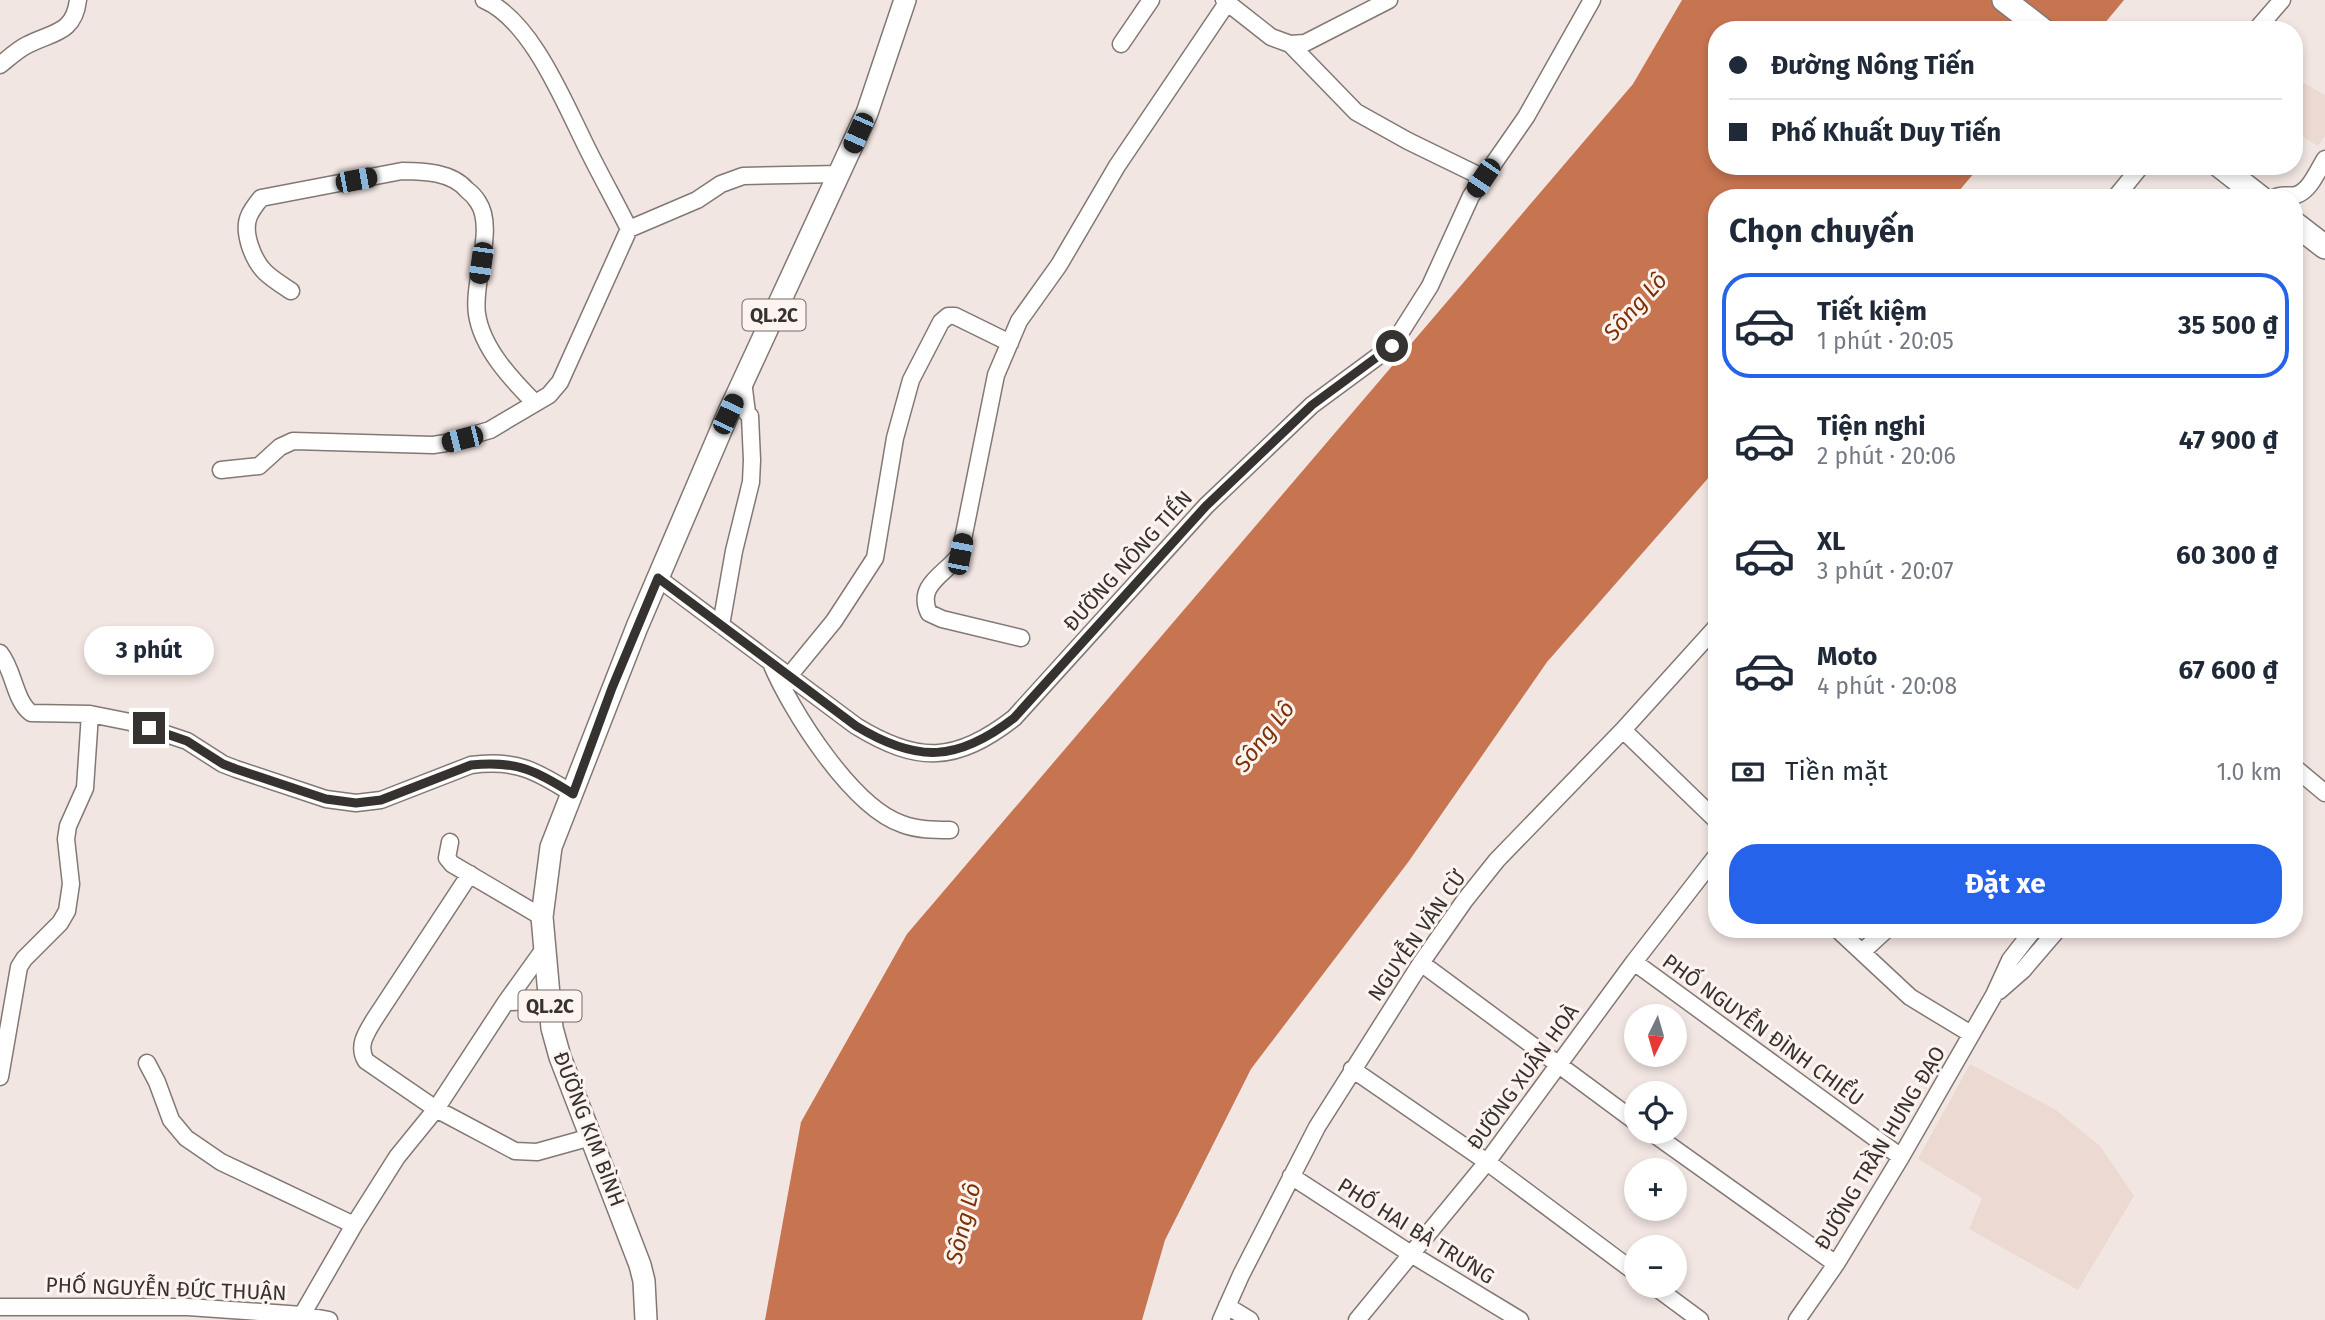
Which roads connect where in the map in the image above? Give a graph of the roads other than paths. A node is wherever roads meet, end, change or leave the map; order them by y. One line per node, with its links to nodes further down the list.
1 (78, 0): 14 (street)
2 (484, 0): 23 (street)
3 (905, 0): 16 (main road, ĐƯỜNG KIM BÌNH / QL.2C)
4 (1151, 0): 12 (street)
5 (1390, 0): 13 (street)
6 (1592, 0): 19 (street, ĐƯỜNG NÔNG TIẾN)
7 (2004, 0): 10 (highway)
8 (2282, 0): 11 (street)
9 (1226, 1): 13 (street); 27 (street)
10 (2031, 21)
11 (2264, 21)
12 (1121, 44)
13 (1290, 44): 19 (street)
14 (0, 65)
15 (2325, 159): 22 (street)
16 (840, 174): 23 (street); 29 (main road, ĐƯỜNG KIM BÌNH / QL.2C)
17 (2134, 175): 20 (street)
18 (2232, 175): 21 (highway)
19 (1483, 178): 37 (street, ĐƯỜNG NÔNG TIẾN)
20 (2122, 189)
21 (2249, 189)
22 (2303, 192)
23 (629, 229): 28 (street)
24 (2303, 230): 25 (highway)
25 (2325, 247)
26 (291, 291): 28 (street)
27 (1010, 343): 34 (street); 37 (street)
28 (535, 402): 30 (street)
29 (738, 413): 31 (main road, ĐƯỜNG KIM BÌNH / QL.2C); 32 (street)
30 (220, 470)
31 (658, 578): 32 (street, ĐƯỜNG NÔNG TIẾN); 42 (main road, ĐƯỜNG KIM BÌNH / QL.2C)
32 (721, 625): 36 (street, ĐƯỜNG NÔNG TIẾN)
33 (1708, 636): 39 (street, NGUYỄN VĂN CỪ)
34 (1021, 638)
35 (0, 653): 38 (street)
36 (771, 663): 37 (street, ĐƯỜNG NÔNG TIẾN); 44 (street)
37 (789, 676)
38 (90, 714): 42 (street); 64 (street)
39 (1623, 730): 43 (street); 56 (street, NGUYỄN VĂN CỪ)
40 (2303, 775): 41 (street)
41 (2325, 793)
42 (573, 794): 48 (main road, ĐƯỜNG KIM BÌNH / QL.2C)
43 (1708, 812)
44 (950, 830)
45 (450, 842): 47 (street)
46 (1708, 867): 55 (street, ĐƯỜNG XUÂN HOÀ)
47 (470, 874): 48 (street); 65 (street)
48 (542, 917): 53 (main road, ĐƯỜNG KIM BÌNH / QL.2C)
49 (1847, 938): 54 (street)
50 (1877, 938): 54 (street)
51 (2027, 938): 57 (street, ĐƯỜNG TRẦN HƯNG ĐẠO)
52 (2050, 938): 57 (street, ĐƯỜNG TRẦN HƯNG ĐẠO)
53 (544, 949): 58 (main road, ĐƯỜNG KIM BÌNH / QL.2C); 59 (street)
54 (1862, 952): 60 (street)
55 (1634, 962): 62 (street, ĐƯỜNG XUÂN HOÀ); 69 (street, PHỐ NGUYỄN ĐÌNH CHIỂU)
56 (1422, 963): 62 (street); 63 (street, NGUYỄN VĂN CỪ)
57 (1994, 995): 60 (street, ĐƯỜNG TRẦN HƯNG ĐẠO)
58 (549, 1001): 59 (street); 67 (main road, ĐƯỜNG KIM BÌNH / QL.2C)
59 (506, 1002): 65 (street)
60 (1971, 1034): 69 (street, ĐƯỜNG TRẦN HƯNG ĐẠO)
61 (147, 1063): 72 (street)
62 (1558, 1066): 66 (street); 70 (street, ĐƯỜNG XUÂN HOÀ)
63 (1352, 1069): 70 (street); 71 (street, NGUYỄN VĂN CỪ)
64 (0, 1077)
65 (436, 1109): 67 (street); 72 (street)
66 (1624, 1113)
67 (591, 1137): 81 (main road, ĐƯỜNG KIM BÌNH / QL.2C)
68 (1668, 1144): 75 (street)
69 (1901, 1157): 75 (street, ĐƯỜNG TRẦN HƯNG ĐẠO)
70 (1487, 1162): 73 (street, ĐƯỜNG XUÂN HOÀ); 74 (street)
71 (1291, 1176): 73 (street, PHỐ HAI BÀ TRƯNG); 78 (street, NGUYỄN VĂN CỪ)
72 (354, 1225): 79 (street)
73 (1411, 1254): 83 (street, ĐƯỜNG XUÂN HOÀ); 84 (street, PHỐ HAI BÀ TRƯNG)
74 (1624, 1264)
75 (1836, 1264): 86 (street, ĐƯỜNG TRẦN HƯNG ĐẠO)
76 (1670, 1298): 85 (street)
77 (0, 1307): 79 (street, PHỐ NGUYỄN ĐỨC THUẬN)
78 (1224, 1313): 82 (street)
79 (302, 1315): 80 (street, PHỐ NGUYỄN ĐỨC THUẬN)
80 (329, 1320)
81 (646, 1320)
82 (1250, 1320)
83 (1357, 1320)
84 (1520, 1320)
85 (1700, 1320)
86 (1797, 1320)

